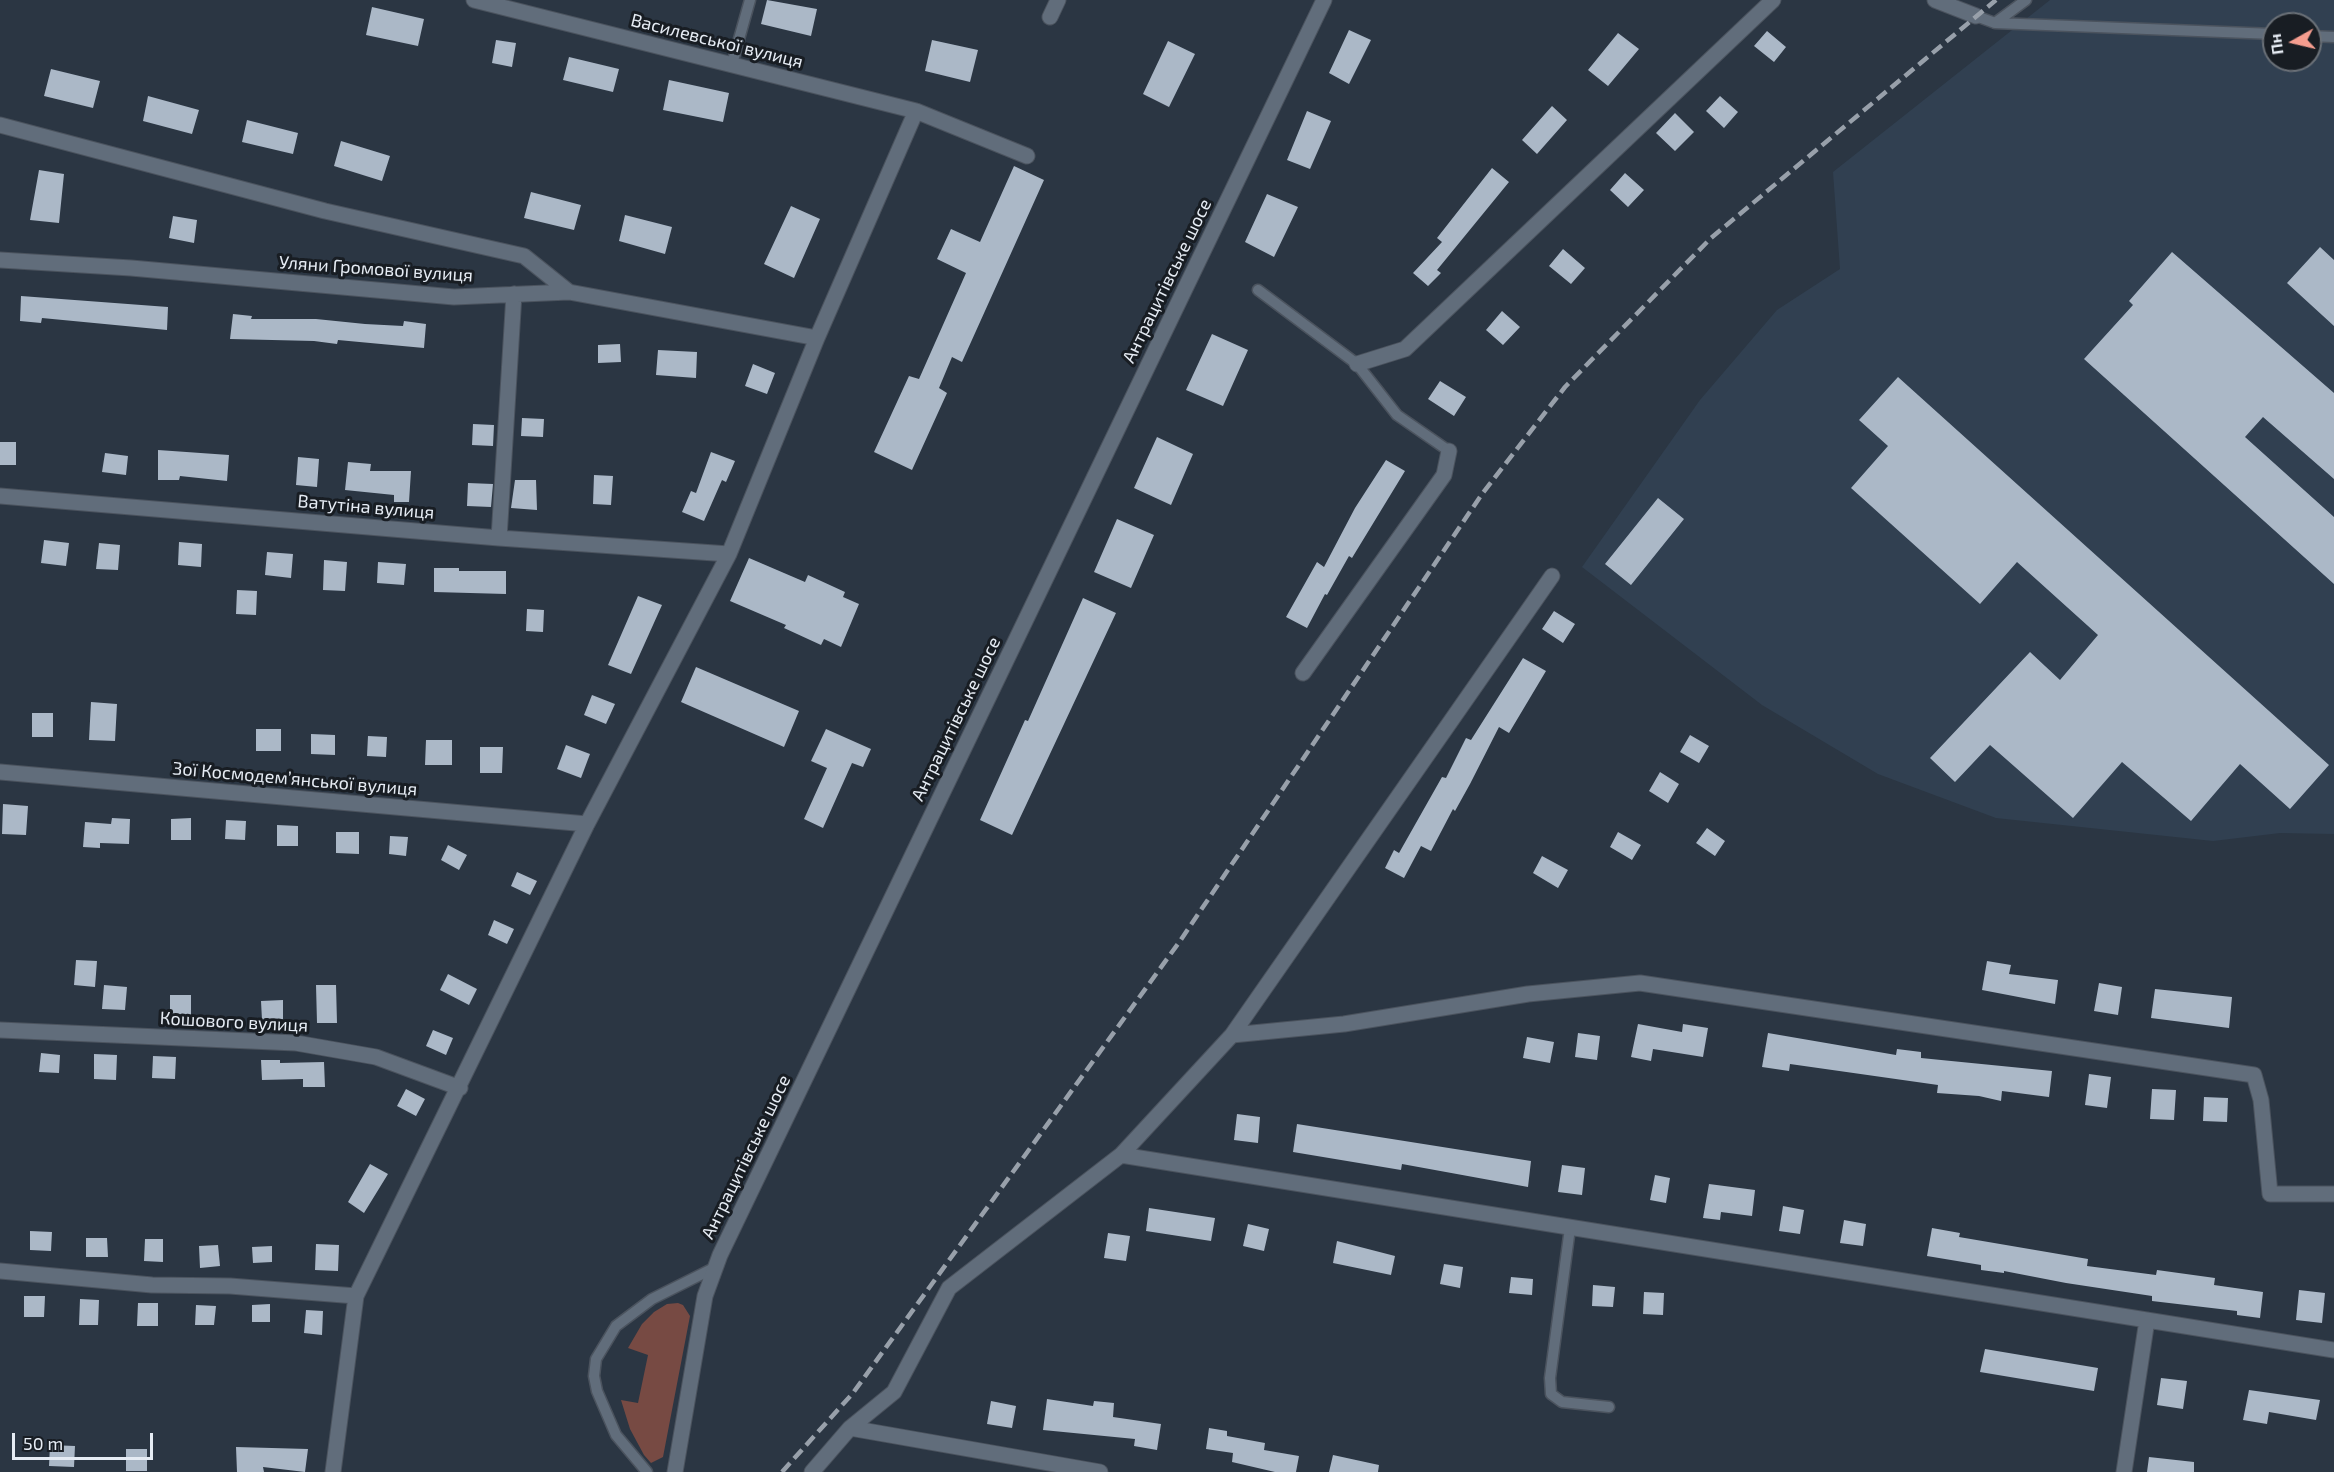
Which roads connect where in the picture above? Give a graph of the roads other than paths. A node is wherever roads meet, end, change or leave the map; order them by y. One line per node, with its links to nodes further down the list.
1 (474, 0): 12 (street, Василевської вулиця)
2 (750, 0): 12 (lane)
3 (1058, 0): 9 (street)
4 (1324, 0): 36 (street, Антрацитівське шосе)
5 (1773, 0): 21 (street)
6 (1935, 0): 8 (street)
7 (2026, 0): 10 (lane)
8 (1976, 16): 10 (lane)
9 (1050, 17)
10 (1995, 23): 11 (lane)
11 (2262, 34)
12 (732, 64): 13 (street, Василевської вулиця)
13 (916, 111): 15 (street, Василевської вулиця); 20 (street)
14 (0, 125): 18 (street)
15 (1027, 156)
16 (0, 260): 19 (street, Уляни Громової вулиця)
17 (1258, 290): 21 (lane)
18 (569, 292): 19 (street, Уляни Громової вулиця); 20 (street, Уляни Громової вулиця)
19 (513, 294): 24 (street)
20 (817, 338): 25 (street)
21 (1357, 364): 22 (lane)
22 (1449, 452): 27 (street)
23 (0, 496): 24 (street, Ватутіна вулиця)
24 (499, 538): 25 (street, Ватутіна вулиця)
25 (729, 554): 29 (street)
26 (1552, 576): 31 (street)
27 (1303, 673)
28 (0, 772): 29 (street, Зої Космодем’янської вулиця)
29 (587, 824): 32 (street)
30 (0, 1030): 32 (street, Кошового вулиця)
31 (1232, 1035): 33 (street); 34 (street)
32 (460, 1088): 38 (street)
33 (1121, 1155): 35 (street); 42 (street)
34 (2334, 1194)
35 (1570, 1228): 39 (street); 41 (lane)
36 (716, 1267): 44 (lane); 45 (street, Антрацитівське шосе)
37 (0, 1271): 38 (street)
38 (357, 1296): 43 (street)
39 (2147, 1320): 40 (street); 48 (street)
40 (2334, 1350)
41 (1609, 1407)
42 (850, 1428): 46 (street); 47 (street)
43 (333, 1472)
44 (646, 1472)
45 (675, 1472)
46 (812, 1472)
47 (1100, 1472)
48 (2124, 1472)

